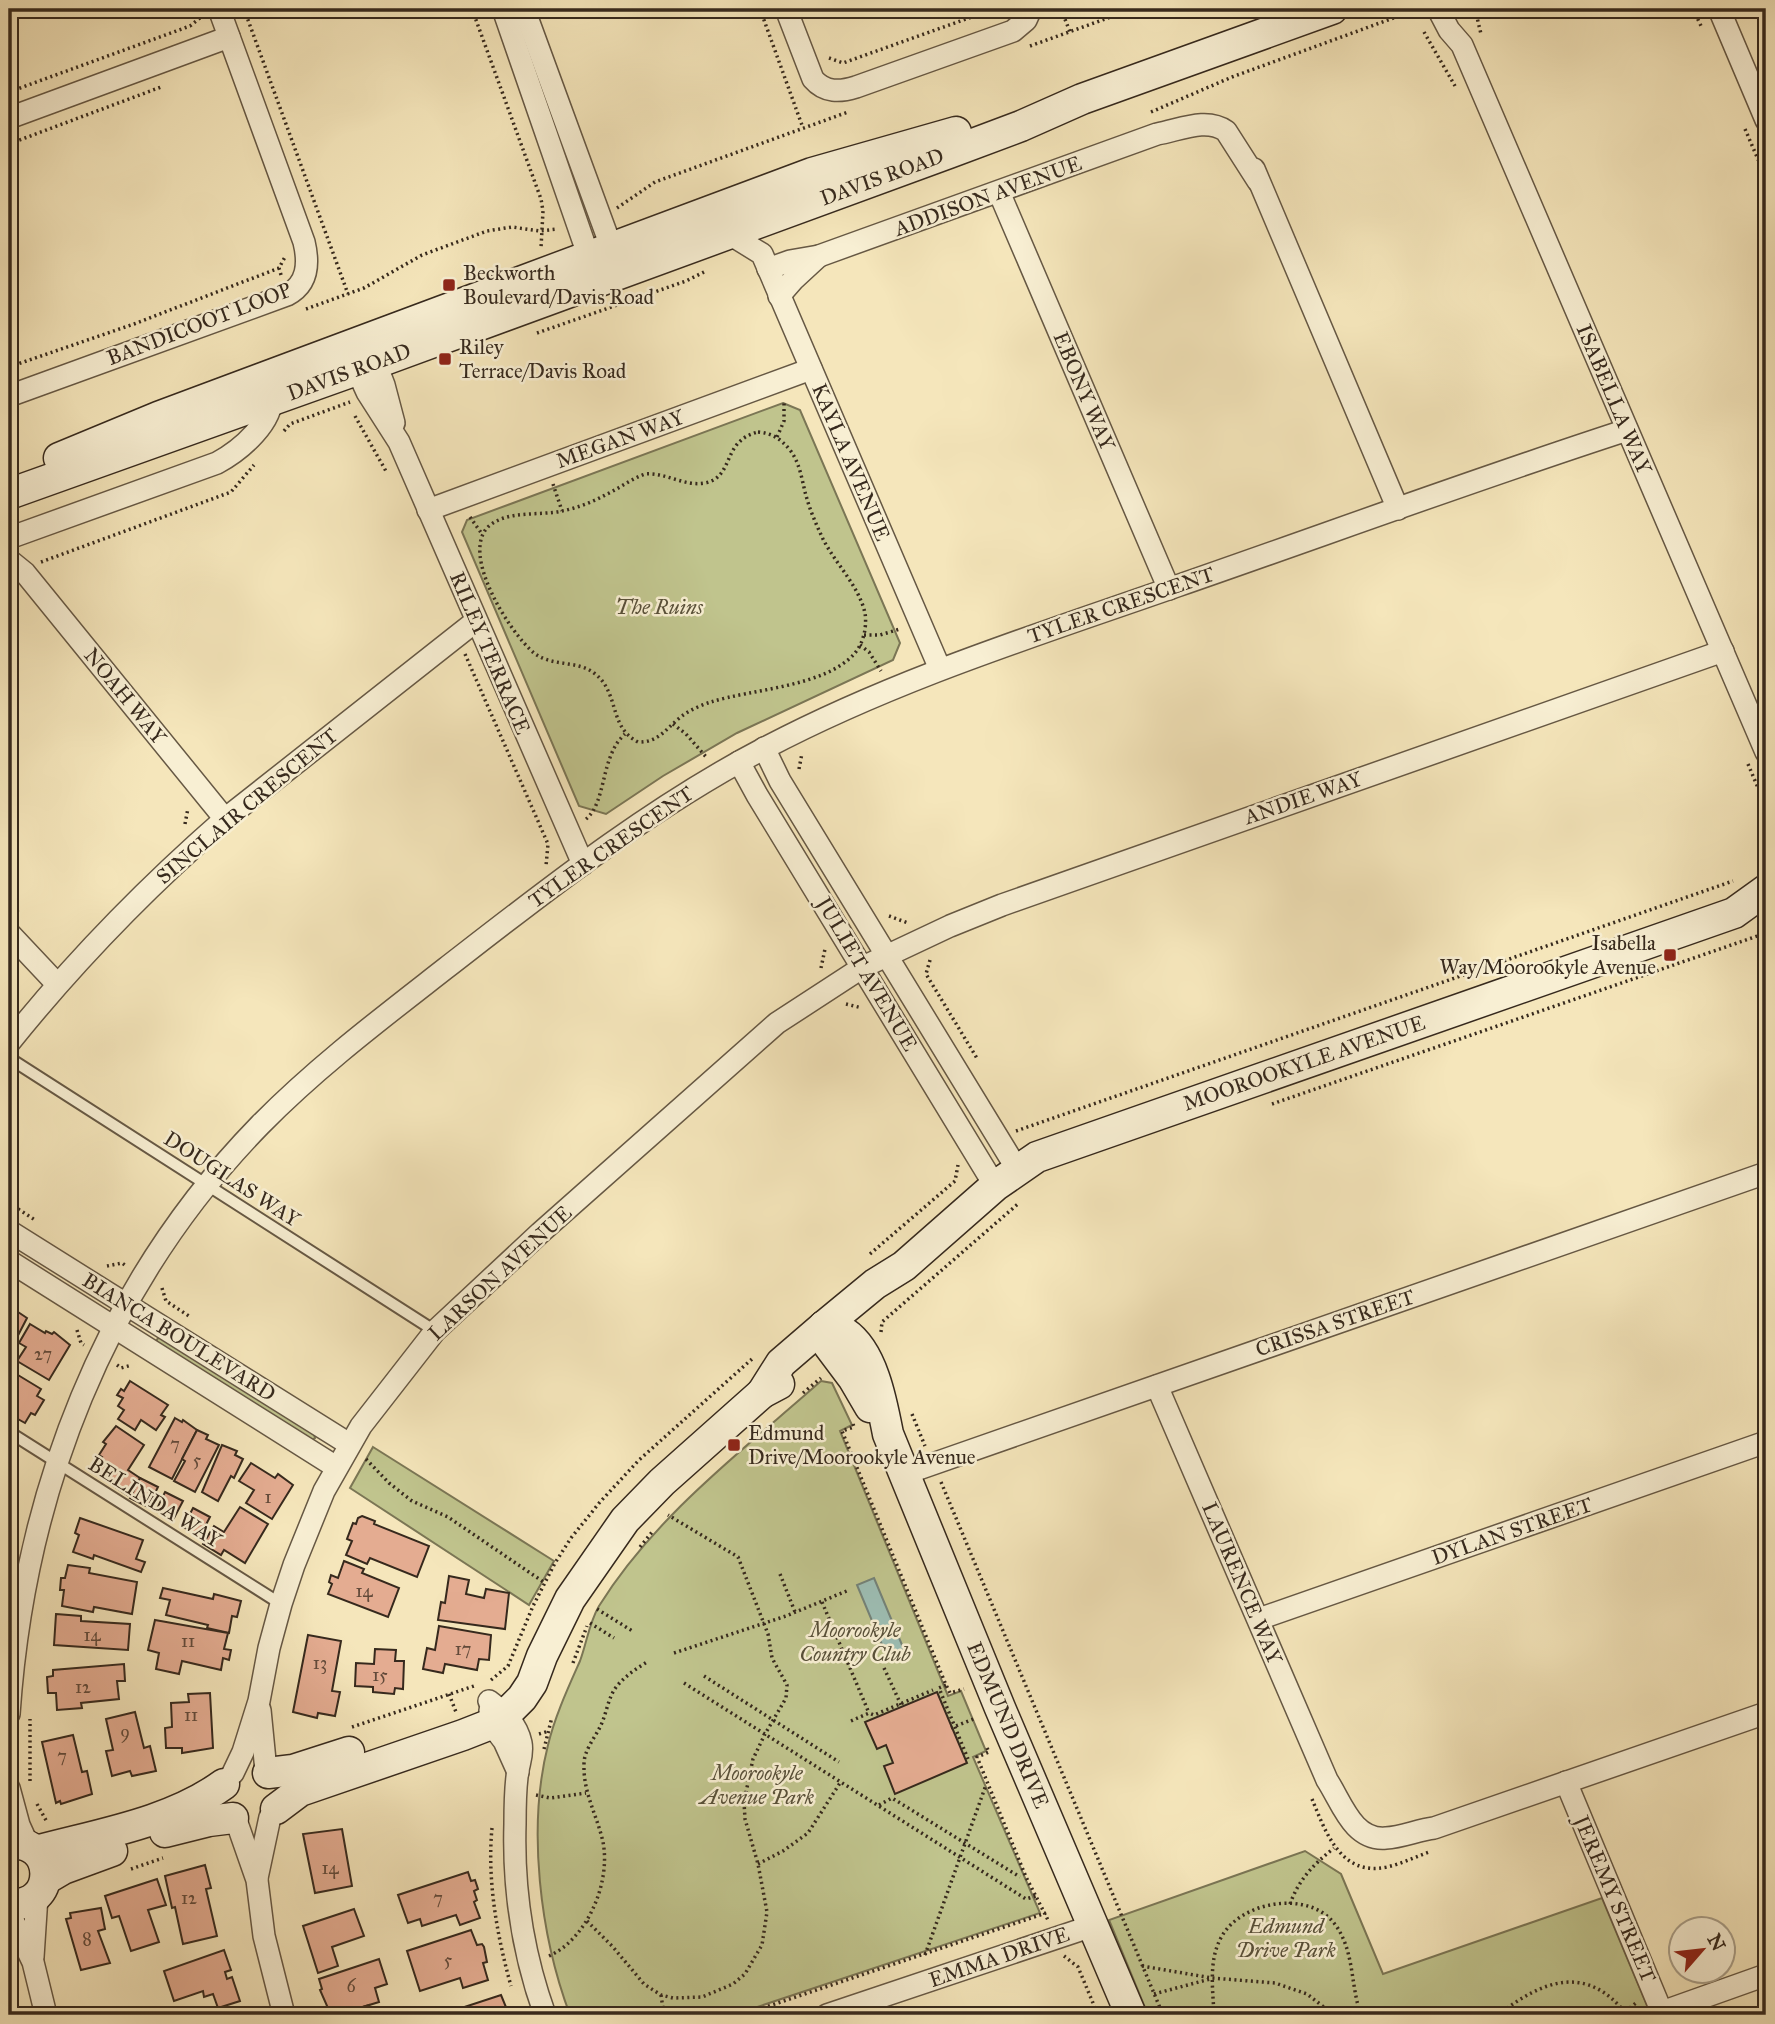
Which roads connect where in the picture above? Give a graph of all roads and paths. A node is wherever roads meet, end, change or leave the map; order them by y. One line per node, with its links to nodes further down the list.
1 (195, 9): 17 (path)
2 (219, 9): 17 (path); 19 (street, BANDICOOT LOOP)
3 (244, 9): 43 (path)
4 (472, 9): 46 (path)
5 (503, 9): 40 (street)
6 (524, 9): 40 (street)
7 (760, 9): 30 (path)
8 (786, 9): 16 (street)
9 (994, 9): 22 (path)
10 (1061, 9): 18 (path)
11 (1332, 9): 25 (street, DAVIS ROAD)
12 (1420, 9): 26 (path)
13 (1438, 9): 21 (street, ISABELLA WAY)
14 (1455, 9): 21 (street, ISABELLA WAY)
15 (1719, 9): 29 (street)
16 (1031, 10)
17 (198, 18): 20 (path); 24 (path)
18 (1069, 32)
19 (229, 37): 20 (street); 44 (street, BANDICOOT LOOP)
20 (208, 45): 28 (street)
21 (1462, 45): 53 (street, ISABELLA WAY)
22 (828, 57)
23 (165, 86): 32 (path)
24 (9, 92)
25 (1082, 99): 35 (street, DAVIS ROAD); 40 (street, DAVIS ROAD)
26 (1178, 110): 27 (path); 31 (street, ADDISON AVENUE); 33 (street, ADDISON AVENUE)
27 (1142, 117)
28 (9, 118)
29 (1766, 120)
30 (803, 128)
31 (1157, 134): 33 (street, ADDISON AVENUE); 34 (street, ADDISON AVENUE)
32 (9, 144)
33 (1258, 181): 60 (street, ADDISON AVENUE)
34 (999, 192): 38 (street, ADDISON AVENUE); 65 (street, EBONY WAY)
35 (789, 210): 36 (street, DAVIS ROAD); 39 (street)
36 (728, 233): 39 (street); 40 (street, DAVIS ROAD)
37 (286, 256): 41 (path)
38 (819, 256): 39 (street, ADDISON AVENUE); 45 (street, ADDISON AVENUE)
39 (765, 262): 45 (street, KAYLA AVENUE)
40 (604, 264): 46 (street, DAVIS ROAD)
41 (279, 268): 44 (path); 49 (path)
42 (708, 270): 46 (path)
43 (348, 294)
44 (287, 295): 52 (street, BANDICOOT LOOP)
45 (779, 296): 50 (street, KAYLA AVENUE)
46 (557, 297): 47 (path); 48 (street, DAVIS ROAD)
47 (528, 337)
48 (363, 363): 51 (street, DAVIS ROAD); 54 (path); 55 (street, RILEY TERRACE); 55 (street, RILEY TERRACE)
49 (9, 368)
50 (811, 369): 57 (street, MEGAN WAY); 70 (street, KAYLA AVENUE)
51 (271, 388): 58 (street, DAVIS ROAD); 59 (street, DAVIS ROAD); 63 (street)
52 (9, 396)
53 (1627, 430): 60 (street, TYLER CRESCENT); 67 (street, ISABELLA WAY)
54 (281, 434)
55 (399, 442): 61 (street, RILEY TERRACE)
56 (256, 463): 64 (path)
57 (546, 466): 61 (street, MEGAN WAY); 62 (path)
58 (9, 481)
59 (9, 494)
60 (1398, 509): 65 (street, TYLER CRESCENT)
61 (429, 510): 66 (street, RILEY TERRACE)
62 (562, 511): 71 (path); 72 (path)
63 (17, 535): 64 (street)
64 (17, 566): 80 (street, NOAH WAY)
65 (1169, 589): 70 (street, TYLER CRESCENT)
66 (476, 621): 80 (street, SINCLAIR CRESCENT); 81 (street, RILEY TERRACE)
67 (1723, 651): 75 (street, ISABELLA WAY); 90 (street, ANDIE WAY)
68 (467, 657): 69 (path)
69 (456, 665)
70 (940, 669): 73 (street, TYLER CRESCENT)
71 (673, 724): 72 (path); 77 (path)
72 (625, 734): 81 (path)
73 (764, 748): 76 (street, TYLER CRESCENT); 92 (street, JULIET AVENUE)
74 (803, 752): 78 (path)
75 (1766, 752)
76 (739, 762): 77 (street, TYLER CRESCENT); 93 (street, JULIET AVENUE)
77 (718, 775): 83 (street, TYLER CRESCENT)
78 (806, 780)
79 (188, 806): 82 (path)
80 (225, 819): 82 (street, SINCLAIR CRESCENT)
81 (555, 832): 83 (street, RILEY TERRACE)
82 (189, 850): 94 (street, SINCLAIR CRESCENT)
83 (583, 864): 106 (street, TYLER CRESCENT)
84 (1755, 884): 87 (street, MOOROOKYLE AVENUE); 101 (path)
85 (883, 906): 90 (path)
86 (1766, 909): 87 (street, MOOROOKYLE AVENUE)
87 (1734, 913): 105 (street, MOOROOKYLE AVENUE)
88 (9, 933): 94 (street)
89 (1766, 933): 100 (path)
90 (932, 935): 92 (street, ANDIE WAY); 99 (path)
91 (819, 939): 95 (path)
92 (888, 956): 93 (street, LARSON AVENUE); 102 (street, JULIET AVENUE)
93 (863, 967): 95 (street, LARSON AVENUE); 103 (street, JULIET AVENUE)
94 (57, 984): 97 (street, SINCLAIR CRESCENT)
95 (821, 993): 96 (path); 120 (street, LARSON AVENUE)
96 (862, 1009)
97 (9, 1043)
98 (9, 1058): 106 (lane, DOUGLAS WAY)
99 (979, 1063)
100 (1264, 1107)
101 (1020, 1129): 102 (path); 105 (path)
102 (999, 1139): 105 (street, JULIET AVENUE)
103 (975, 1154): 105 (street, JULIET AVENUE); 111 (path)
104 (1766, 1173): 128 (street, CRISSA STREET)
105 (1019, 1177): 121 (street, MOOROOKYLE AVENUE); 122 (path)
106 (206, 1185): 113 (street, TYLER CRESCENT); 120 (lane, DOUGLAS WAY)
107 (9, 1203): 108 (path)
108 (42, 1224)
109 (9, 1231): 116 (street, BIANCA BOULEVARD)
110 (96, 1259): 113 (path)
111 (864, 1260)
112 (9, 1261): 118 (street, BIANCA BOULEVARD)
113 (142, 1276): 115 (path); 116 (street, TYLER CRESCENT)
114 (167, 1278): 115 (path)
115 (162, 1288): 117 (path)
116 (125, 1304): 118 (street, TYLER CRESCENT); 134 (street, BIANCA BOULEVARD)
117 (189, 1316)
118 (113, 1328): 124 (street, TYLER CRESCENT); 137 (street, BIANCA BOULEVARD)
119 (77, 1330): 124 (path)
120 (435, 1331): 134 (street, LARSON AVENUE)
121 (833, 1335): 139 (street, EDMUND DRIVE); 148 (street, MOOROOKYLE AVENUE)
122 (880, 1340)
123 (756, 1355): 144 (path)
124 (109, 1361): 125 (path); 126 (path); 135 (street, TYLER CRESCENT)
125 (142, 1371)
126 (114, 1377)
127 (820, 1378): 129 (path)
128 (1157, 1386): 136 (street, CRISSA STREET); 150 (street, LAURENCE WAY)
129 (796, 1399)
130 (911, 1412): 136 (path)
131 (849, 1415): 160 (path)
132 (9, 1432): 135 (lane, BELINDA WAY)
133 (1766, 1442): 150 (street, DYLAN STREET)
134 (349, 1444): 137 (street, LARSON AVENUE)
135 (56, 1461): 147 (lane, BELINDA WAY); 170 (street, TYLER CRESCENT)
136 (933, 1464): 139 (street, CRISSA STREET); 215 (path)
137 (336, 1467): 147 (street, LARSON AVENUE)
138 (359, 1467): 144 (path)
139 (904, 1474): 211 (street, EDMUND DRIVE)
140 (676, 1508): 141 (path)
141 (668, 1515): 142 (path); 151 (path)
142 (638, 1549)
143 (780, 1574): 149 (path)
144 (545, 1583): 148 (path); 164 (path)
145 (849, 1590): 146 (path)
146 (821, 1601): 149 (path); 168 (path)
147 (281, 1604): 163 (street, LARSON AVENUE)
148 (584, 1604): 152 (path); 164 (street, MOOROOKYLE AVENUE)
149 (795, 1612): 151 (path)
150 (1259, 1619): 183 (street, LAURENCE WAY)
151 (764, 1623): 154 (path); 172 (path)
152 (634, 1632)
153 (614, 1638): 156 (path)
154 (674, 1653)
155 (647, 1662): 190 (path)
156 (573, 1663)
157 (884, 1668): 165 (path)
158 (704, 1676): 172 (path)
159 (684, 1683): 176 (path)
160 (946, 1685): 162 (path); 179 (path)
161 (933, 1690): 165 (path)
162 (967, 1698)
163 (259, 1701): 181 (street, LARSON AVENUE); 182 (street, LARSON AVENUE)
164 (491, 1701): 174 (path); 181 (street, MOOROOKYLE AVENUE); 186 (street); 195 (street, MOOROOKYLE AVENUE)
165 (901, 1705): 168 (path)
166 (971, 1708): 175 (path)
167 (31, 1709): 189 (path)
168 (869, 1713): 173 (path)
169 (1766, 1713): 183 (street, LAURENCE WAY)
170 (9, 1714)
171 (552, 1717): 178 (path)
172 (773, 1720): 176 (path); 180 (path)
173 (851, 1721)
174 (351, 1727)
175 (980, 1729)
176 (765, 1734): 184 (path); 202 (path)
177 (984, 1741): 185 (path)
178 (543, 1757)
179 (968, 1759)
180 (839, 1762)
181 (267, 1772): 182 (street); 195 (street)
182 (228, 1779): 196 (street); 203 (street)
183 (1566, 1782): 221 (street, JEREMY STREET)
184 (840, 1783): 193 (path); 202 (path)
185 (987, 1783): 197 (path); 197 (path)
186 (524, 1787): 187 (path); 190 (path); 194 (path); 224 (street)
187 (539, 1787)
188 (9, 1788): 203 (street)
189 (30, 1793)
190 (586, 1793): 210 (path)
191 (1311, 1799): 198 (path)
192 (36, 1804): 203 (path)
193 (878, 1805): 197 (path); 200 (path)
194 (538, 1808)
195 (273, 1813): 196 (street); 205 (street)
196 (235, 1819): 203 (street); 205 (street)
197 (965, 1841): 200 (path)
198 (1334, 1848): 199 (path); 207 (path)
199 (1429, 1852)
200 (960, 1857): 206 (path); 213 (path)
201 (164, 1858): 204 (path)
202 (758, 1864): 218 (path)
203 (32, 1867): 214 (street)
204 (126, 1871)
205 (257, 1880): 223 (street)
206 (1036, 1896)
207 (1290, 1904): 217 (path); 232 (path)
208 (9, 1912): 214 (street)
209 (1046, 1913): 213 (path)
210 (587, 1921): 212 (path); 218 (path)
211 (1093, 1926): 227 (street, EMMA DRIVE); 228 (street, EDMUND DRIVE)
212 (546, 1946)
213 (925, 1955): 226 (path)
214 (33, 1962): 222 (street)
215 (1142, 1966): 217 (path); 219 (path)
216 (1766, 1975): 221 (street)
217 (1213, 1978): 219 (path); 230 (path); 231 (path)
218 (662, 1994): 225 (path)
219 (1154, 1994): 229 (path)
220 (1506, 2009): 233 (path); 234 (path); 235 (path)
221 (1662, 2014)
222 (46, 2015)
223 (284, 2015)
224 (545, 2015)
225 (664, 2015)
226 (742, 2015)
227 (827, 2015)
228 (1131, 2015)
229 (1163, 2015)
230 (1214, 2015)
231 (1334, 2015)
232 (1361, 2015)
233 (1498, 2015)
234 (1518, 2015)
235 (1627, 2015)

